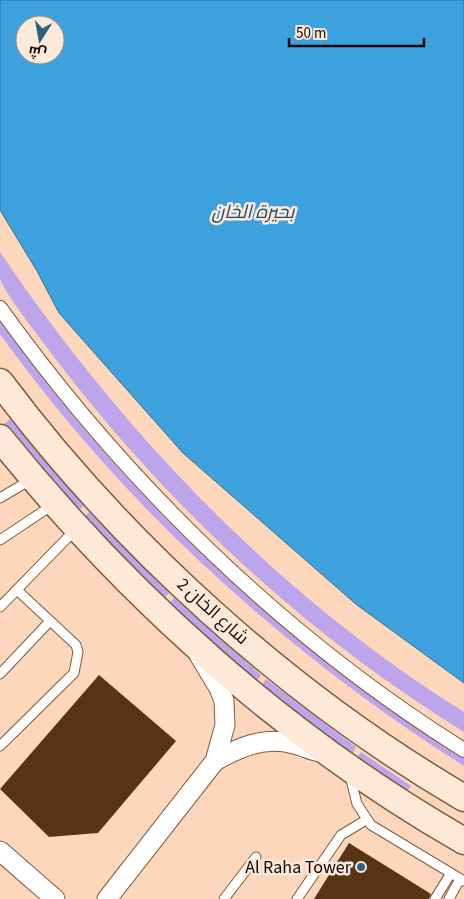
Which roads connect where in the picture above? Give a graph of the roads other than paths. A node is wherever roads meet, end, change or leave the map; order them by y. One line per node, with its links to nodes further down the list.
1 (0, 308): 15 (street)
2 (0, 382): 18 (main road, شارع الخان 2)
3 (0, 438): 4 (main road, شارع الخان 2)
4 (33, 479): 5 (lane); 6 (main road, شارع الخان 2)
5 (0, 498)
6 (55, 504): 7 (main road, شارع الخان 2); 8 (lane)
7 (77, 528): 9 (lane); 12 (main road, شارع الخان 2)
8 (0, 540)
9 (17, 590): 10 (lane); 11 (lane)
10 (0, 607)
11 (50, 621): 13 (lane); 14 (lane)
12 (192, 642): 16 (main road, شارع الخان 2); 17 (street)
13 (0, 674)
14 (0, 746)
15 (464, 750)
16 (337, 759): 17 (street); 19 (lane); 20 (main road, شارع الخان 2)
17 (215, 761): 26 (street)
18 (464, 798)
19 (366, 820): 23 (lane); 28 (lane)
20 (464, 841)
21 (0, 851): 25 (street)
22 (256, 857): 27 (lane)
23 (451, 873): 24 (lane); 29 (lane)
24 (462, 880): 30 (lane)
25 (55, 899)
26 (107, 899)
27 (224, 899)
28 (297, 899)
29 (435, 899)
30 (449, 899)

